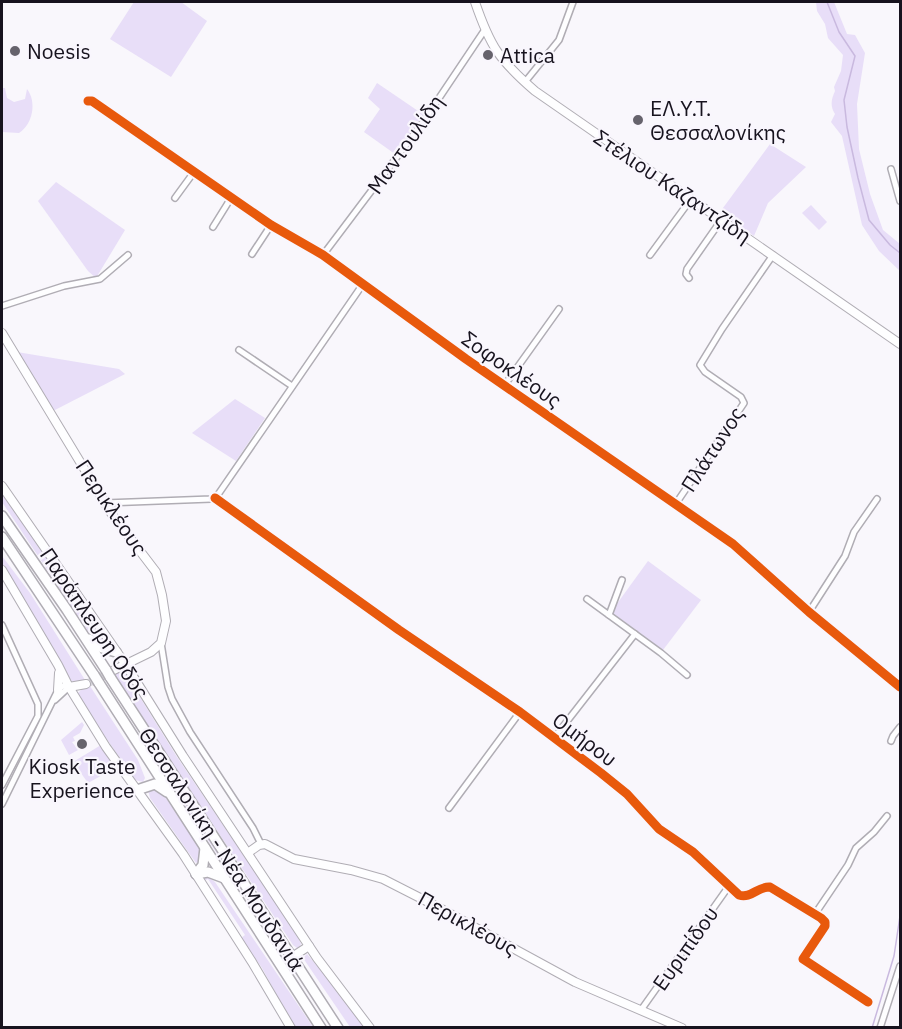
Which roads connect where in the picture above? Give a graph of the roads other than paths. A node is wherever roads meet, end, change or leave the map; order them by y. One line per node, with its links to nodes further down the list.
1 (475, 2): 3 (street, Στέλιου Καζαντζίδη)
2 (573, 2): 4 (street)
3 (484, 31): 4 (street, Στέλιου Καζαντζίδη); 17 (street, Μαντουλίδη)
4 (525, 82): 10 (street, Στέλιου Καζαντζίδη)
5 (88, 101): 7 (street, Σοφοκλέους)
6 (891, 169): 11 (street)
7 (194, 172): 8 (street); 9 (street, Σοφοκλέους)
8 (175, 198)
9 (231, 198): 13 (street, Σοφοκλέους); 14 (street)
10 (691, 199): 12 (street, Στέλιου Καζαντζίδη); 18 (street)
11 (900, 201)
12 (722, 219): 19 (street, Στέλιου Καζαντζίδη); 20 (street)
13 (272, 225): 15 (street); 17 (street, Σοφοκλέους)
14 (213, 227)
15 (252, 254)
16 (128, 255): 22 (street)
17 (323, 255): 21 (street, Σοφοκλέους)
18 (650, 255)
19 (772, 255): 25 (street, Στέλιου Καζαντζίδη); 34 (street, Πλάτωνος)
20 (689, 278)
21 (363, 284): 27 (street); 28 (street, Σοφοκλέους)
22 (2, 306)
23 (558, 309): 28 (street)
24 (2, 333): 32 (street, Περικλέους)
25 (900, 344)
26 (239, 350): 27 (street)
27 (292, 386): 30 (street)
28 (504, 386): 34 (street, Σοφοκλέους)
29 (2, 486): 49 (street, Παράπλευρη Οδός)
30 (215, 498): 33 (street); 59 (street, Ομήρου)
31 (877, 499): 44 (street)
32 (105, 502): 33 (street); 35 (street, Περικλέους)
33 (119, 502): 35 (street)
34 (675, 505): 44 (street, Σοφοκλέους)
35 (111, 513): 48 (street, Περικλέους)
36 (2, 516): 43 (highway)
37 (2, 537): 41 (highway)
38 (2, 548): 41 (highway)
39 (2, 570): 50 (street)
40 (622, 580): 45 (street)
41 (40, 595): 63 (highway)
42 (587, 599): 45 (street)
43 (67, 610): 49 (highway); 52 (highway, Θεσσαλονίκη - Νέα Μουδανιά)
44 (809, 612): 56 (street, Σοφοκλέους)
45 (609, 615): 47 (street)
46 (2, 626): 64 (street)
47 (635, 634): 53 (street); 61 (street)
48 (161, 643): 51 (street); 70 (street)
49 (116, 652): 51 (street, Παράπλευρη Οδός)
50 (58, 665): 55 (street); 57 (street)
51 (126, 665): 52 (street); 72 (street, Παράπλευρη Οδός)
52 (110, 672): 78 (highway, Θεσσαλονίκη - Νέα Μουδανιά)
53 (687, 675)
54 (86, 684): 55 (street)
55 (69, 687): 57 (street); 58 (street); 65 (street)
56 (900, 687)
57 (58, 690): 58 (street)
58 (52, 704): 66 (street)
59 (520, 712): 61 (street, Ομήρου); 68 (street)
60 (900, 727): 62 (street)
61 (554, 738): 75 (street, Ομήρου)
62 (891, 741)
63 (149, 760): 65 (highway); 67 (highway)
64 (2, 785)
65 (137, 790): 67 (highway); 73 (street)
66 (2, 804)
67 (179, 806): 71 (highway)
68 (449, 808)
69 (887, 816): 76 (street)
70 (261, 844): 72 (street); 81 (street, Περικλέους)
71 (205, 848): 73 (highway); 74 (highway)
72 (249, 852): 77 (street, Παράπλευρη Οδός)
73 (196, 874): 74 (highway); 82 (street)
74 (225, 878): 83 (highway)
75 (729, 886): 76 (street); 81 (street, Ευριπίδου)
76 (815, 914): 80 (street)
77 (309, 946): 78 (street); 85 (street, Παράπλευρη Οδός)
78 (292, 957): 84 (highway, Θεσσαλονίκη - Νέα Μουδανιά)
79 (900, 966): 87 (street)
80 (868, 1002)
81 (641, 1010): 86 (street, Περικλέους)
82 (291, 1028)
83 (321, 1028)
84 (338, 1028)
85 (370, 1028)
86 (682, 1028)
87 (880, 1028)

